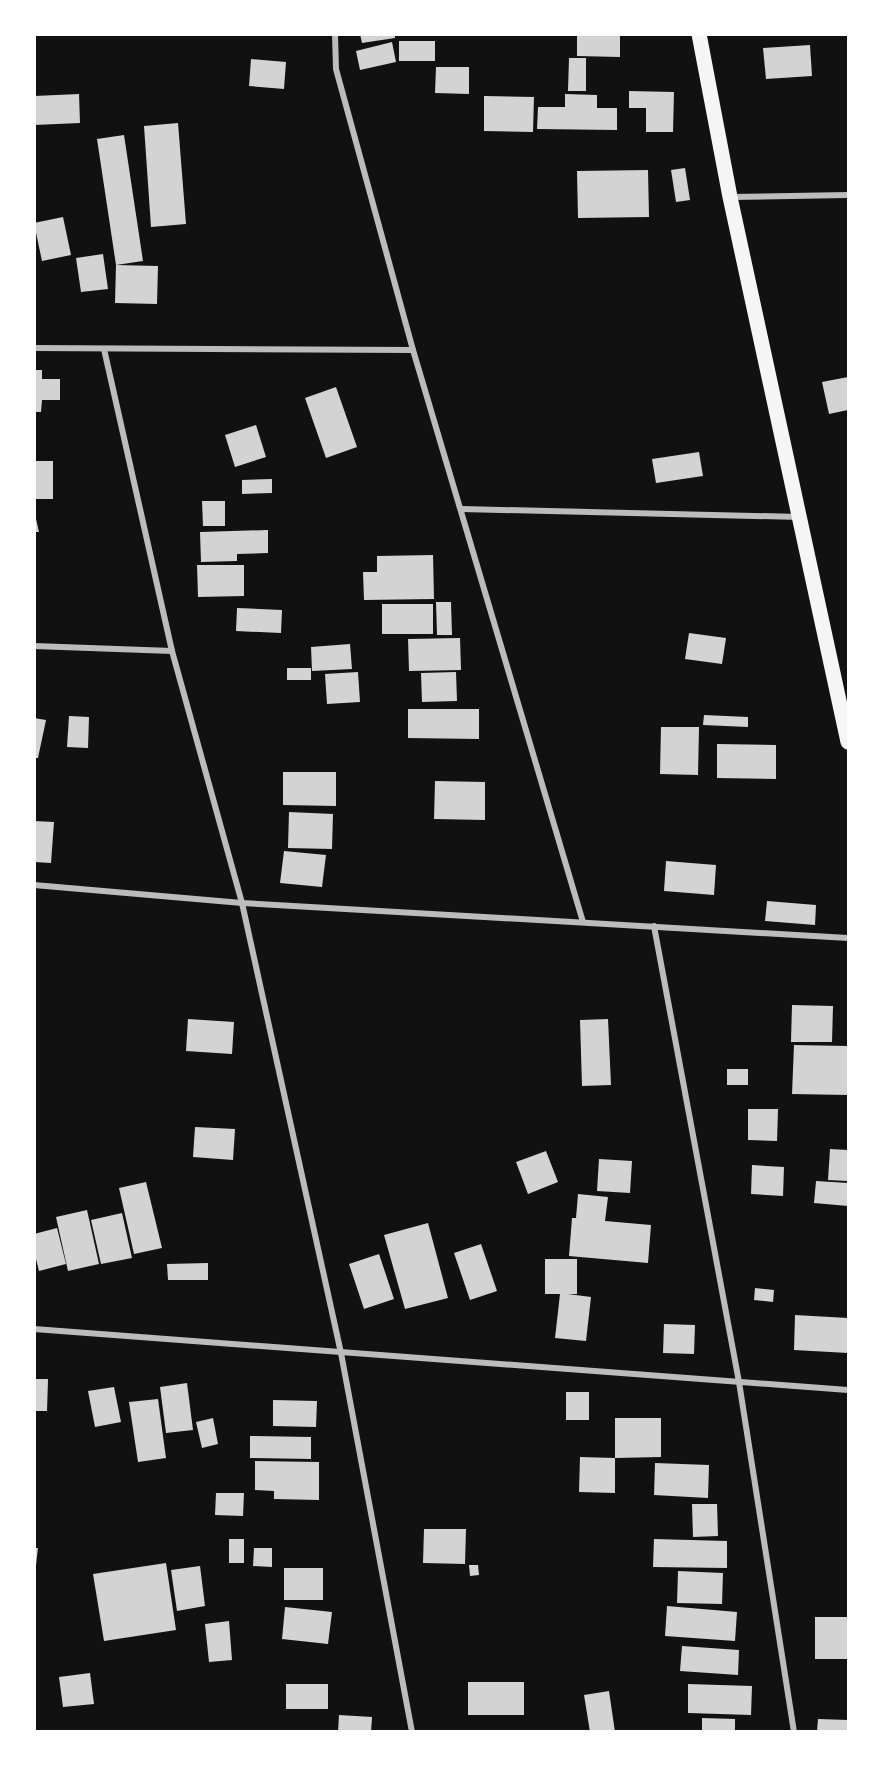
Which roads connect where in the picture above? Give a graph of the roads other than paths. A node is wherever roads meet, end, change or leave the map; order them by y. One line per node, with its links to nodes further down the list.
1 (335, 34): 7 (street)
2 (699, 34): 4 (main road)
3 (849, 195): 4 (street)
4 (730, 197): 9 (main road)
5 (34, 348): 6 (street)
6 (104, 349): 7 (street); 11 (street)
7 (413, 350): 8 (street)
8 (462, 509): 9 (street); 15 (street)
9 (800, 517): 12 (main road)
10 (34, 646): 11 (street)
11 (172, 651): 14 (street)
12 (849, 742)
13 (34, 885): 14 (street)
14 (242, 903): 15 (street); 19 (street)
15 (583, 922): 16 (street)
16 (654, 926): 17 (street); 20 (street)
17 (849, 938)
18 (34, 1329): 19 (street)
19 (341, 1353): 20 (street); 22 (street)
20 (739, 1382): 21 (street); 23 (street)
21 (849, 1390)
22 (412, 1731)
23 (794, 1731)

